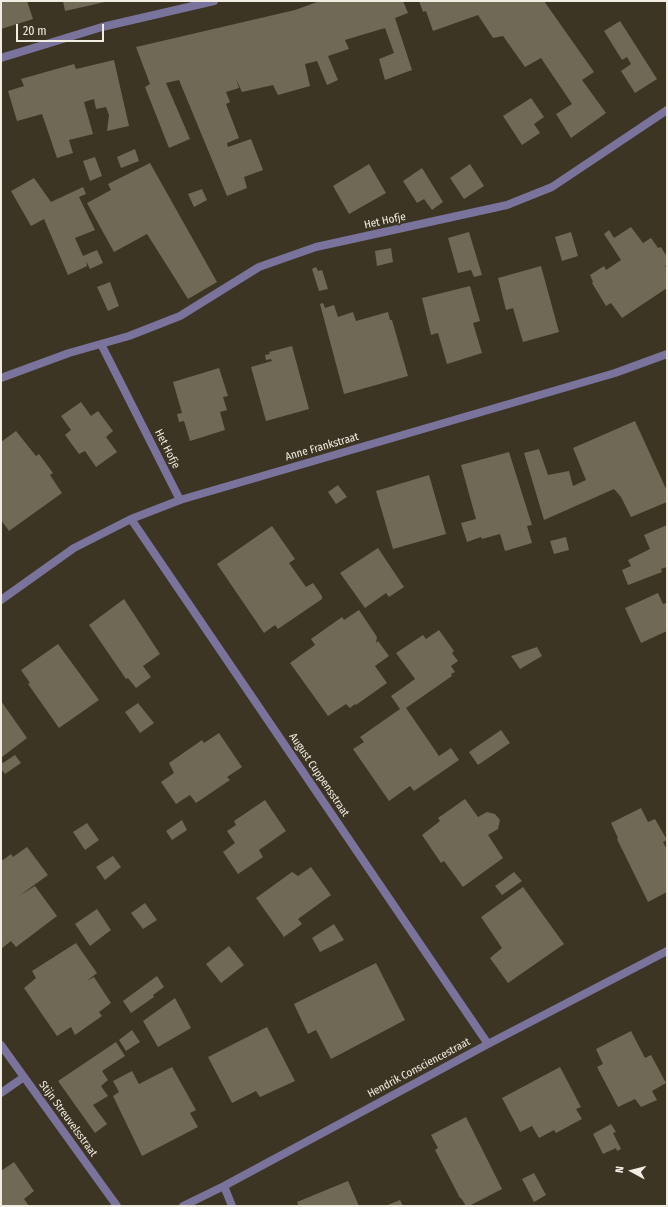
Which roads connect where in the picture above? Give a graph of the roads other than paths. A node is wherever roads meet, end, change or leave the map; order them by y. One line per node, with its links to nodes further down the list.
1 (214, 1): 2 (street)
2 (1, 58)
3 (667, 110): 4 (street, Het Hofje)
4 (101, 344): 6 (street, Het Hofje); 7 (street, Het Hofje)
5 (667, 354): 7 (street, Anne Frankstraat)
6 (1, 378)
7 (180, 500): 8 (street, Anne Frankstraat)
8 (131, 519): 9 (street, Anne Frankstraat); 11 (street, August Cuppensstraat)
9 (1, 600)
10 (667, 951): 11 (street, Hendrik Consciencestraat)
11 (488, 1044): 15 (street, Hendrik Consciencestraat)
12 (1, 1045): 13 (street, Stijn Streuvelsstraat)
13 (24, 1077): 14 (street); 16 (street, Stijn Streuvelsstraat)
14 (1, 1093)
15 (224, 1186): 17 (street, Hendrik Consciencestraat); 18 (street)
16 (117, 1206)
17 (183, 1206)
18 (232, 1206)

